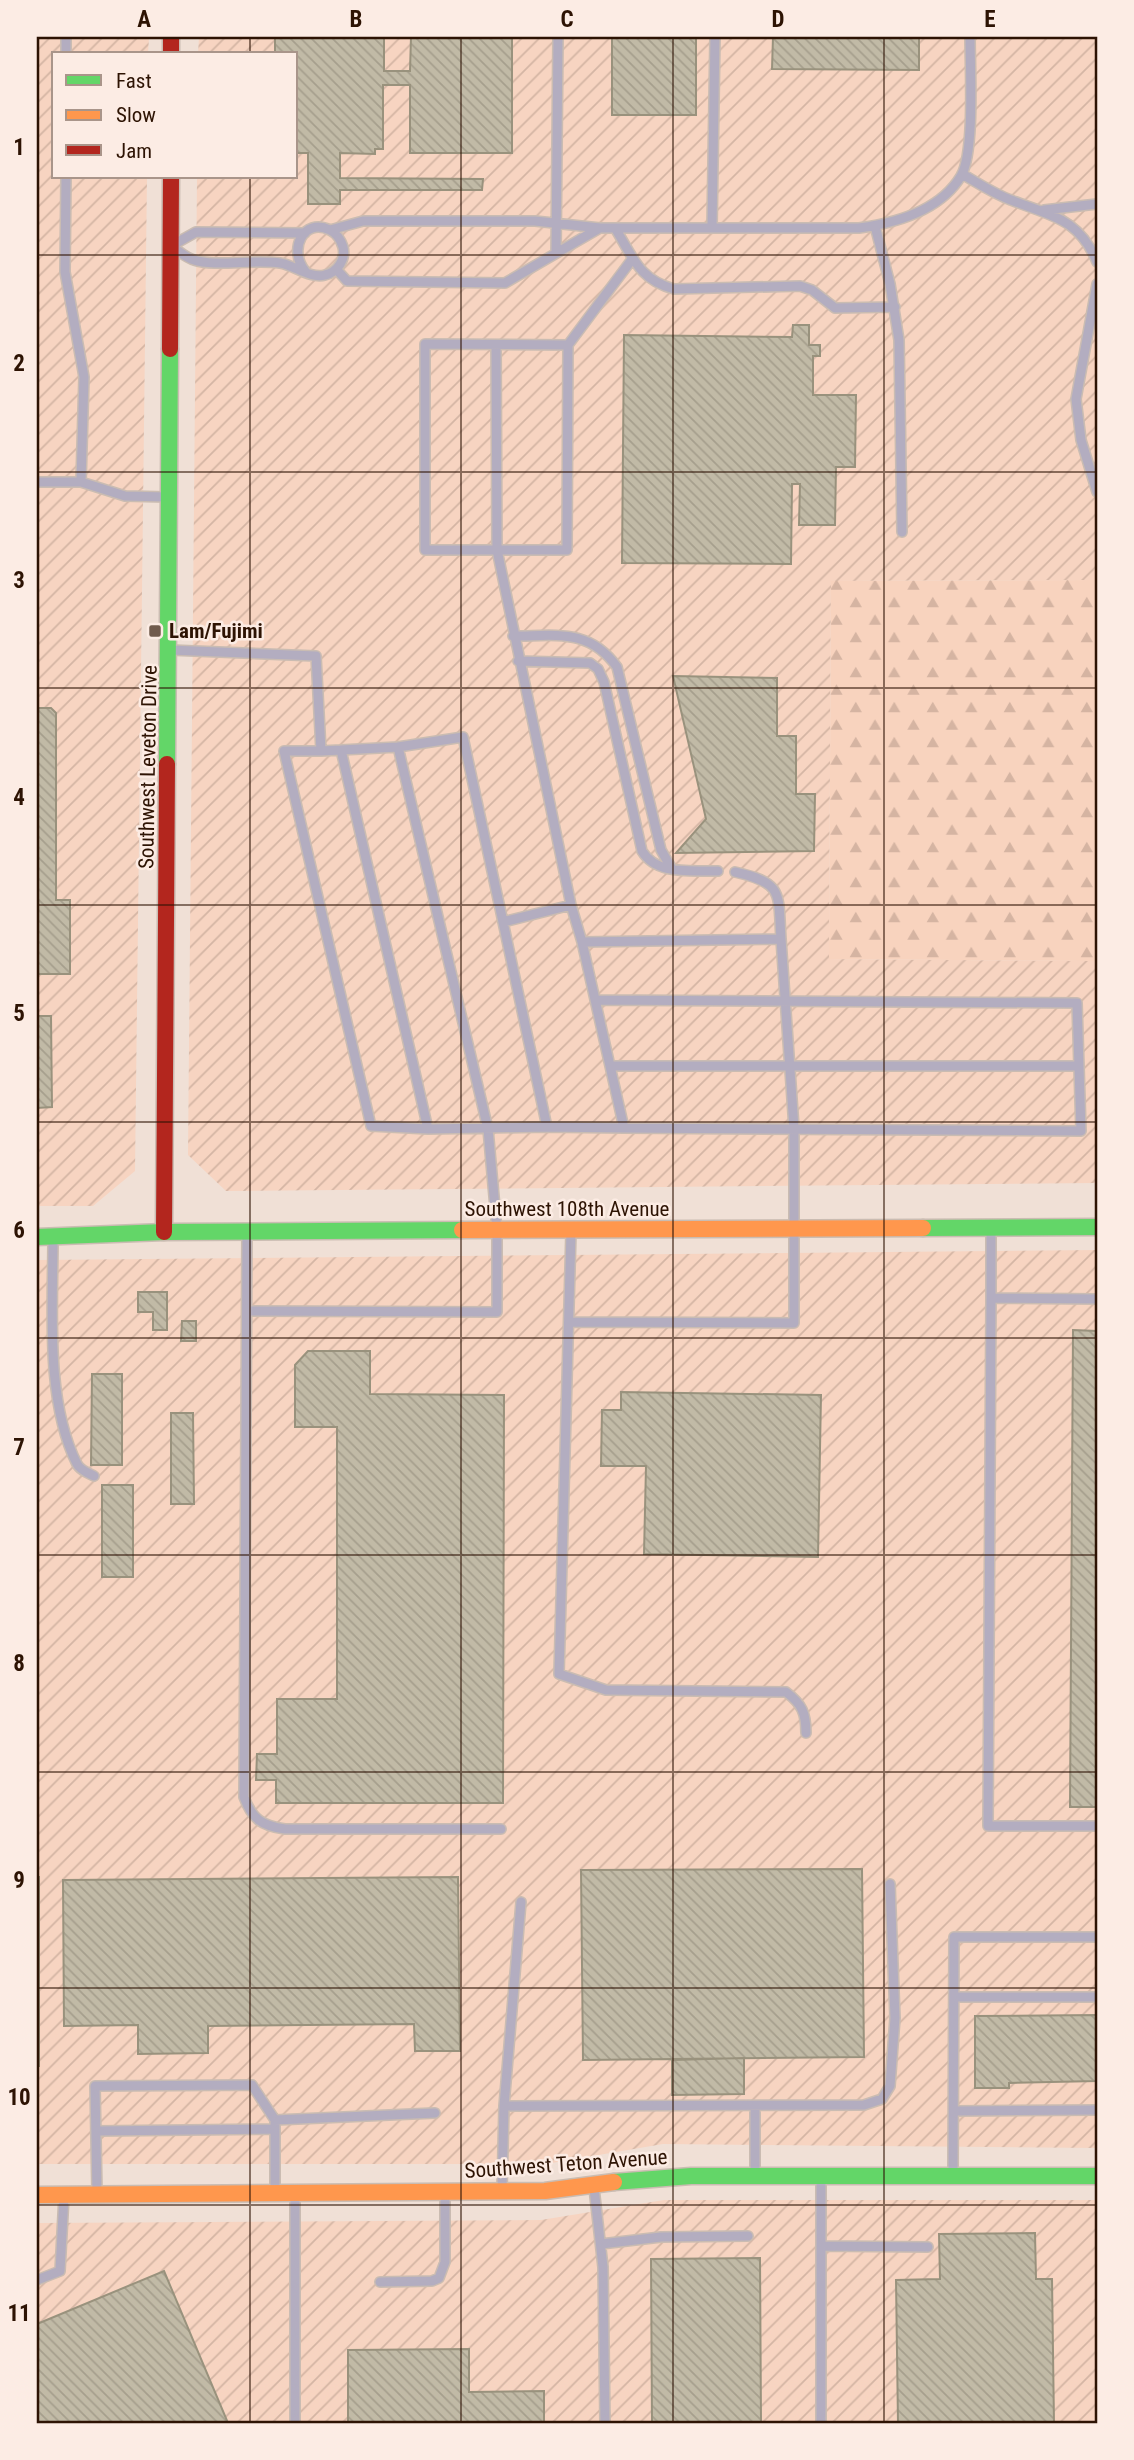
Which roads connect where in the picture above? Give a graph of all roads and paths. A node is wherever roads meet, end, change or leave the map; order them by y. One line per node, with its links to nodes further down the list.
1 (558, 37): 9 (lane)
2 (715, 37): 13 (lane)
3 (970, 37): 4 (lane)
4 (962, 174): 8 (lane); 10 (lane)
5 (65, 178): 27 (lane)
6 (171, 178): 16 (street, Southwest Leveton Drive)
7 (1097, 204): 8 (lane)
8 (1044, 210): 19 (lane)
9 (556, 223): 11 (lane); 14 (lane); 17 (lane)
10 (875, 226): 13 (lane); 23 (lane)
11 (600, 228): 12 (lane); 17 (lane)
12 (615, 228): 13 (lane); 18 (lane)
13 (712, 228)
14 (330, 230): 15 (lane); 20 (lane)
15 (305, 233): 16 (lane); 21 (lane)
16 (171, 246): 21 (lane); 29 (street, Southwest Leveton Drive)
17 (556, 253): 20 (lane)
18 (633, 258): 23 (lane); 25 (lane)
19 (1097, 262)
20 (336, 269): 21 (lane)
21 (305, 271)
22 (1097, 284): 28 (lane)
23 (895, 307): 30 (lane)
24 (496, 345): 25 (lane); 31 (lane); 31 (lane)
25 (568, 345): 31 (lane)
26 (37, 482): 27 (lane)
27 (81, 482): 29 (lane)
28 (1097, 492)
29 (170, 497): 33 (street, Southwest Leveton Drive)
30 (902, 533)
31 (497, 550): 32 (lane)
32 (513, 636): 34 (lane); 38 (lane)
33 (170, 650): 37 (lane); 60 (street, Southwest Leveton Drive)
34 (518, 661): 38 (lane); 41 (lane)
35 (398, 747): 36 (lane); 42 (lane); 54 (lane)
36 (341, 750): 37 (lane); 53 (lane)
37 (321, 751): 53 (lane)
38 (672, 869): 39 (lane)
39 (718, 871)
40 (735, 872): 43 (lane)
41 (571, 905): 42 (lane); 44 (lane)
42 (503, 922): 50 (lane)
43 (781, 939): 44 (lane); 46 (lane)
44 (582, 942): 45 (lane)
45 (595, 1000): 46 (lane); 47 (lane)
46 (786, 1002): 48 (lane); 49 (lane)
47 (610, 1066): 48 (lane); 51 (lane)
48 (790, 1066): 49 (lane); 52 (lane)
49 (1079, 1066): 52 (lane)
50 (547, 1127): 51 (lane); 54 (lane)
51 (624, 1128): 52 (lane)
52 (794, 1128): 57 (lane)
53 (428, 1129): 54 (lane)
54 (488, 1129): 58 (lane)
55 (1097, 1227): 56 (street, Southwest 108th Avenue)
56 (991, 1228): 57 (street, Southwest 108th Avenue); 63 (lane)
57 (795, 1229): 59 (street, Southwest 108th Avenue); 66 (lane)
58 (497, 1230): 59 (street, Southwest 108th Avenue); 61 (street, Southwest 108th Avenue); 65 (lane)
59 (571, 1230): 66 (lane)
60 (164, 1232): 61 (street, Southwest 108th Avenue); 62 (street, Southwest 108th Avenue)
61 (247, 1232): 65 (lane)
62 (45, 1237): 67 (lane)
63 (991, 1298): 64 (lane); 69 (lane)
64 (1097, 1299)
65 (247, 1311): 70 (lane)
66 (569, 1322): 68 (lane)
67 (94, 1476)
68 (806, 1733)
69 (1097, 1826)
70 (501, 1829)
71 (890, 1884): 77 (lane)
72 (521, 1902): 76 (lane)
73 (1097, 1937): 74 (lane)
74 (954, 1997): 75 (lane); 79 (lane)
75 (1097, 1997)
76 (504, 2106): 77 (lane); 89 (lane)
77 (755, 2106): 83 (lane)
78 (1097, 2110): 79 (lane)
79 (954, 2112): 85 (lane)
80 (435, 2113): 81 (lane)
81 (275, 2124): 82 (lane); 82 (lane); 88 (lane)
82 (96, 2131): 92 (lane)
83 (755, 2176): 84 (street, Southwest Teton Avenue); 87 (street, Southwest Teton Avenue)
84 (821, 2176): 85 (street, Southwest Teton Avenue); 97 (lane)
85 (953, 2176): 86 (street, Southwest Teton Avenue)
86 (1097, 2176)
87 (594, 2186): 89 (street, Southwest Teton Avenue); 96 (lane)
88 (275, 2192): 90 (street, Southwest Teton Avenue); 92 (street, Southwest Teton Avenue)
89 (502, 2192): 91 (street, Southwest Teton Avenue)
90 (295, 2193): 91 (street, Southwest Teton Avenue); 101 (lane)
91 (445, 2193): 100 (lane)
92 (97, 2194): 94 (street, Southwest Teton Avenue)
93 (37, 2195): 94 (street, Southwest Teton Avenue)
94 (64, 2195): 99 (lane)
95 (748, 2236): 96 (lane)
96 (601, 2244): 102 (lane)
97 (821, 2246): 98 (lane); 103 (lane)
98 (928, 2247)
99 (37, 2280)
100 (380, 2282)
101 (295, 2423)
102 (605, 2423)
103 (821, 2423)

